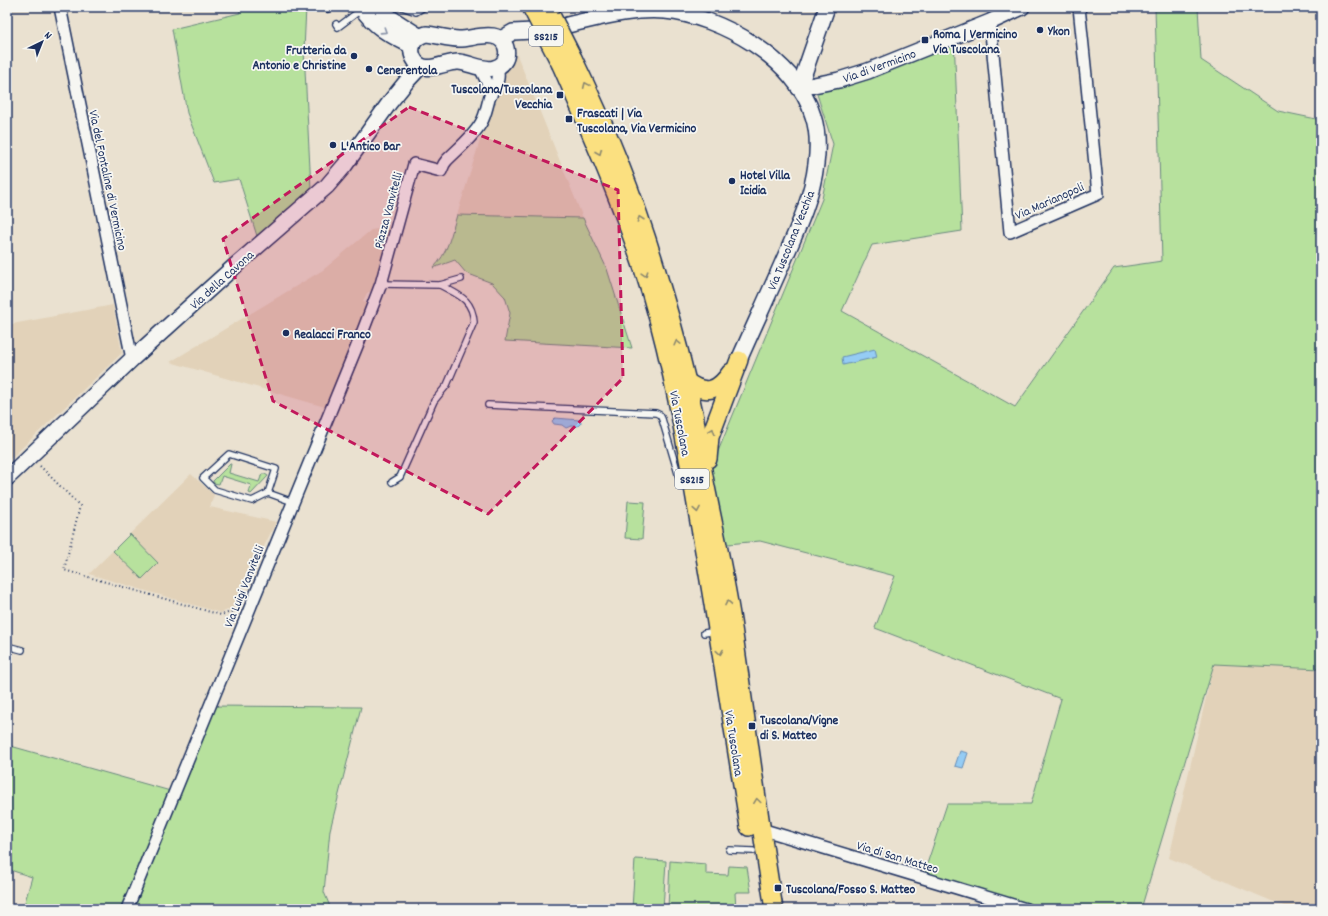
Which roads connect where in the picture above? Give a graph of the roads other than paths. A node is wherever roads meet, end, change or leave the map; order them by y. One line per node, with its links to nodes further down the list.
1 (60, 7): 26 (street, Via del Fontaline di Vermicino)
2 (378, 7): 15 (main road)
3 (402, 7): 4 (lane)
4 (424, 7)
5 (531, 7): 16 (main road, Via Tuscolana / SS215, bridge)
6 (547, 7): 16 (main road, Via Tuscolana / SS215, bridge)
7 (827, 7): 20 (main road)
8 (1022, 7): 12 (main road, Via di Vermicino)
9 (1079, 7): 12 (street, Via Marianopoli)
10 (362, 8): 13 (lane); 15 (main road, one-way to 15)
11 (670, 9): 14 (main road, Via Tuscolana Vecchia); 20 (main road, Via Tuscolana Vecchia)
12 (990, 22): 20 (main road, Via di Vermicino)
13 (336, 24)
14 (567, 24)
15 (416, 41): 17 (main road); 19 (main road)
16 (567, 62): 28 (main road, Via Tuscolana / SS215, one-way to 16); 32 (main road, Via Tuscolana / SS215, one-way to 32)
17 (421, 66): 18 (main road); 26 (main road, Via della Cavona)
18 (479, 66): 19 (main road); 21 (street)
19 (497, 67): 21 (street)
20 (800, 88): 27 (main road, Via Tuscolana Vecchia)
21 (490, 95): 22 (street, Piazza Vanvitelli)
22 (384, 273): 24 (street, Via Luigi Vanvitelli)
23 (461, 279): 25 (lane)
24 (380, 284): 25 (lane); 34 (street, Via Luigi Vanvitelli)
25 (440, 285): 31 (lane)
26 (132, 359): 30 (main road, Via della Cavona)
27 (739, 360): 28 (main road); 32 (main road, one-way to 27)
28 (686, 381): 32 (main road, Via Tuscolana / SS215)
29 (488, 405): 32 (lane)
30 (7, 478)
31 (392, 482)
32 (690, 485): 37 (main road, Via Tuscolana / SS215, one-way to 32); 39 (main road, Via Tuscolana / SS215, one-way to 39)
33 (268, 493): 33 (lane); 34 (lane)
34 (293, 502): 40 (street, Via Luigi Vanvitelli)
35 (7, 646): 36 (lane)
36 (22, 650)
37 (761, 829): 42 (main road, Via Tuscolana / SS215); 43 (street, Via di San Matteo)
38 (729, 850): 39 (lane)
39 (753, 851): 41 (main road, Via Tuscolana / SS215)
40 (127, 909)
41 (762, 909)
42 (774, 909)
43 (1026, 909)

